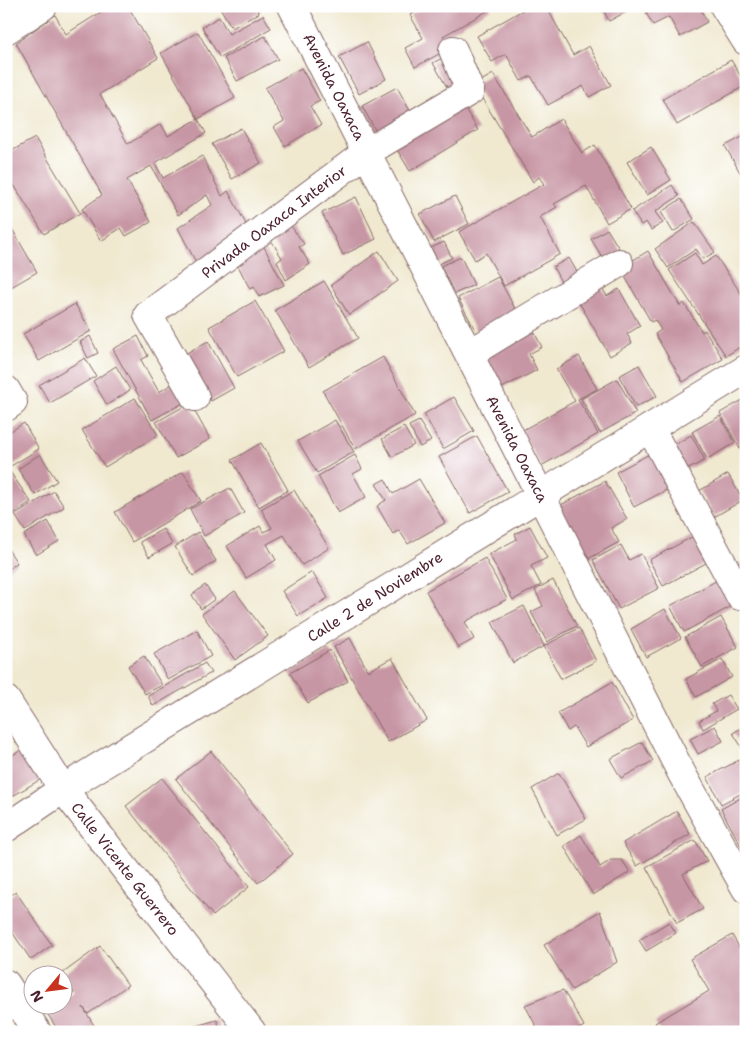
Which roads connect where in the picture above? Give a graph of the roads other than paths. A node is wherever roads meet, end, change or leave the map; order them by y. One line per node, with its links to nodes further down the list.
1 (43, 6): 4 (street)
2 (292, 6): 7 (street, Avenida Oaxaca)
3 (724, 6): 5 (street)
4 (6, 30)
5 (746, 41)
6 (453, 50): 7 (street, Privada Oaxaca Interior)
7 (367, 152): 9 (street, Avenida Oaxaca); 12 (street, Privada Oaxaca Interior)
8 (619, 263): 9 (street)
9 (470, 354): 15 (street, Avenida Oaxaca)
10 (746, 368): 14 (street, Calle 2 de Noviembre)
11 (6, 390): 13 (street)
12 (195, 397)
13 (6, 407)
14 (650, 428): 15 (street, Calle 2 de Noviembre); 16 (street)
15 (540, 495): 18 (street, Calle 2 de Noviembre); 20 (street, Avenida Oaxaca)
16 (740, 596)
17 (6, 700): 18 (street, Calle Vicente Guerrero)
18 (63, 788): 19 (street, Calle 2 de Noviembre); 23 (street, Calle Vicente Guerrero)
19 (6, 828)
20 (746, 889)
21 (6, 984): 22 (street)
22 (37, 1032)
23 (252, 1032)

